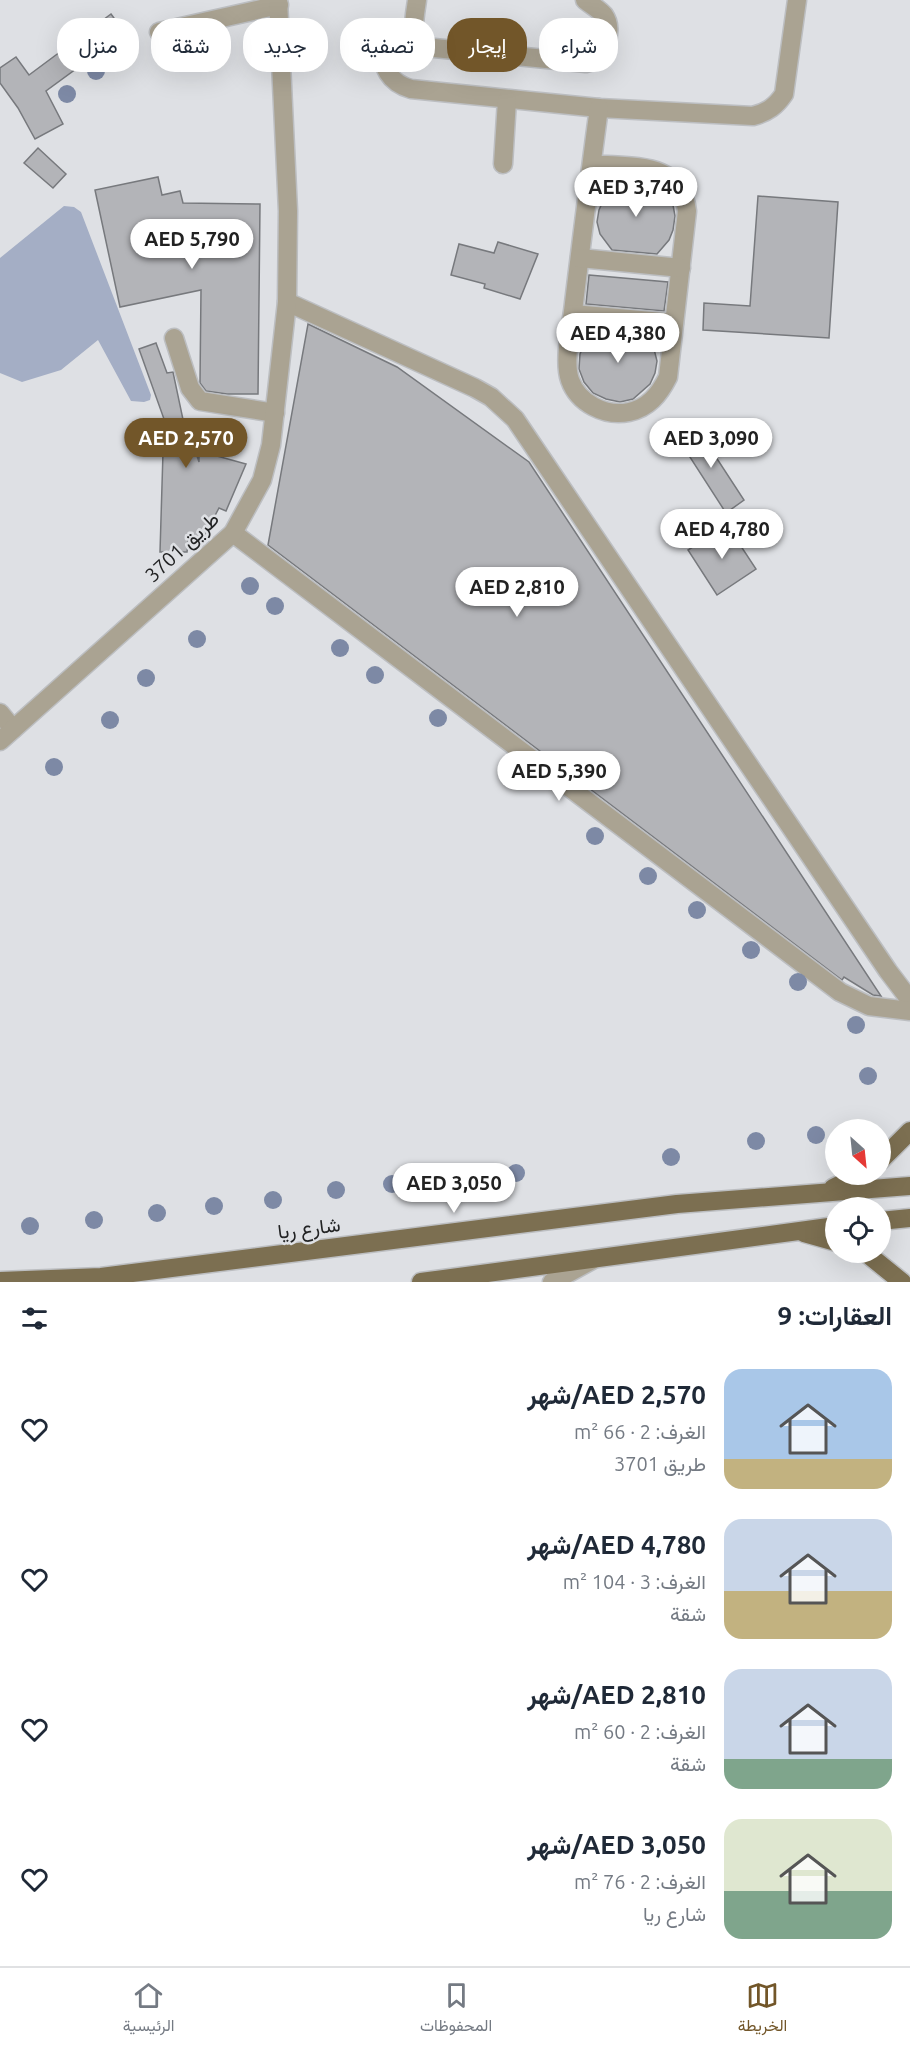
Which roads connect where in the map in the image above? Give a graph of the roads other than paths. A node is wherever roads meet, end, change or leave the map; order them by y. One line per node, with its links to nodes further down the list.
1 (417, 0): 2 (street)
2 (585, 0)
3 (796, 0): 8 (street)
4 (279, 2): 5 (street); 13 (street, طريق 3701)
5 (215, 18)
6 (388, 72): 7 (street)
7 (507, 100): 8 (street); 9 (street)
8 (599, 108): 10 (street)
9 (503, 164)
10 (592, 164): 11 (street); 12 (street)
11 (580, 258): 12 (street); 14 (street)
12 (681, 268): 15 (street)
13 (287, 303): 17 (street, طريق 3701); 21 (street)
14 (573, 315): 15 (street); 15 (street)
15 (674, 323)
16 (174, 338): 17 (street)
17 (275, 413): 18 (street, طريق 3701)
18 (233, 533): 20 (street, طريق 3701); 22 (street)
19 (0, 713): 20 (street)
20 (7, 735)
21 (910, 1000)
22 (910, 1011)
23 (910, 1131): 24 (main road)
24 (891, 1150)
25 (837, 1185): 27 (main road)
26 (910, 1186): 27 (main road, شارع ريا)
27 (820, 1193): 35 (main road, شارع ريا)
28 (910, 1218): 29 (main road)
29 (891, 1220)
30 (825, 1227): 31 (main road)
31 (797, 1231): 32 (main road); 33 (main road)
32 (825, 1239)
33 (592, 1260): 36 (main road); 37 (street)
34 (879, 1263): 38 (main road)
35 (0, 1281)
36 (421, 1282)
37 (552, 1282)
38 (902, 1282)

